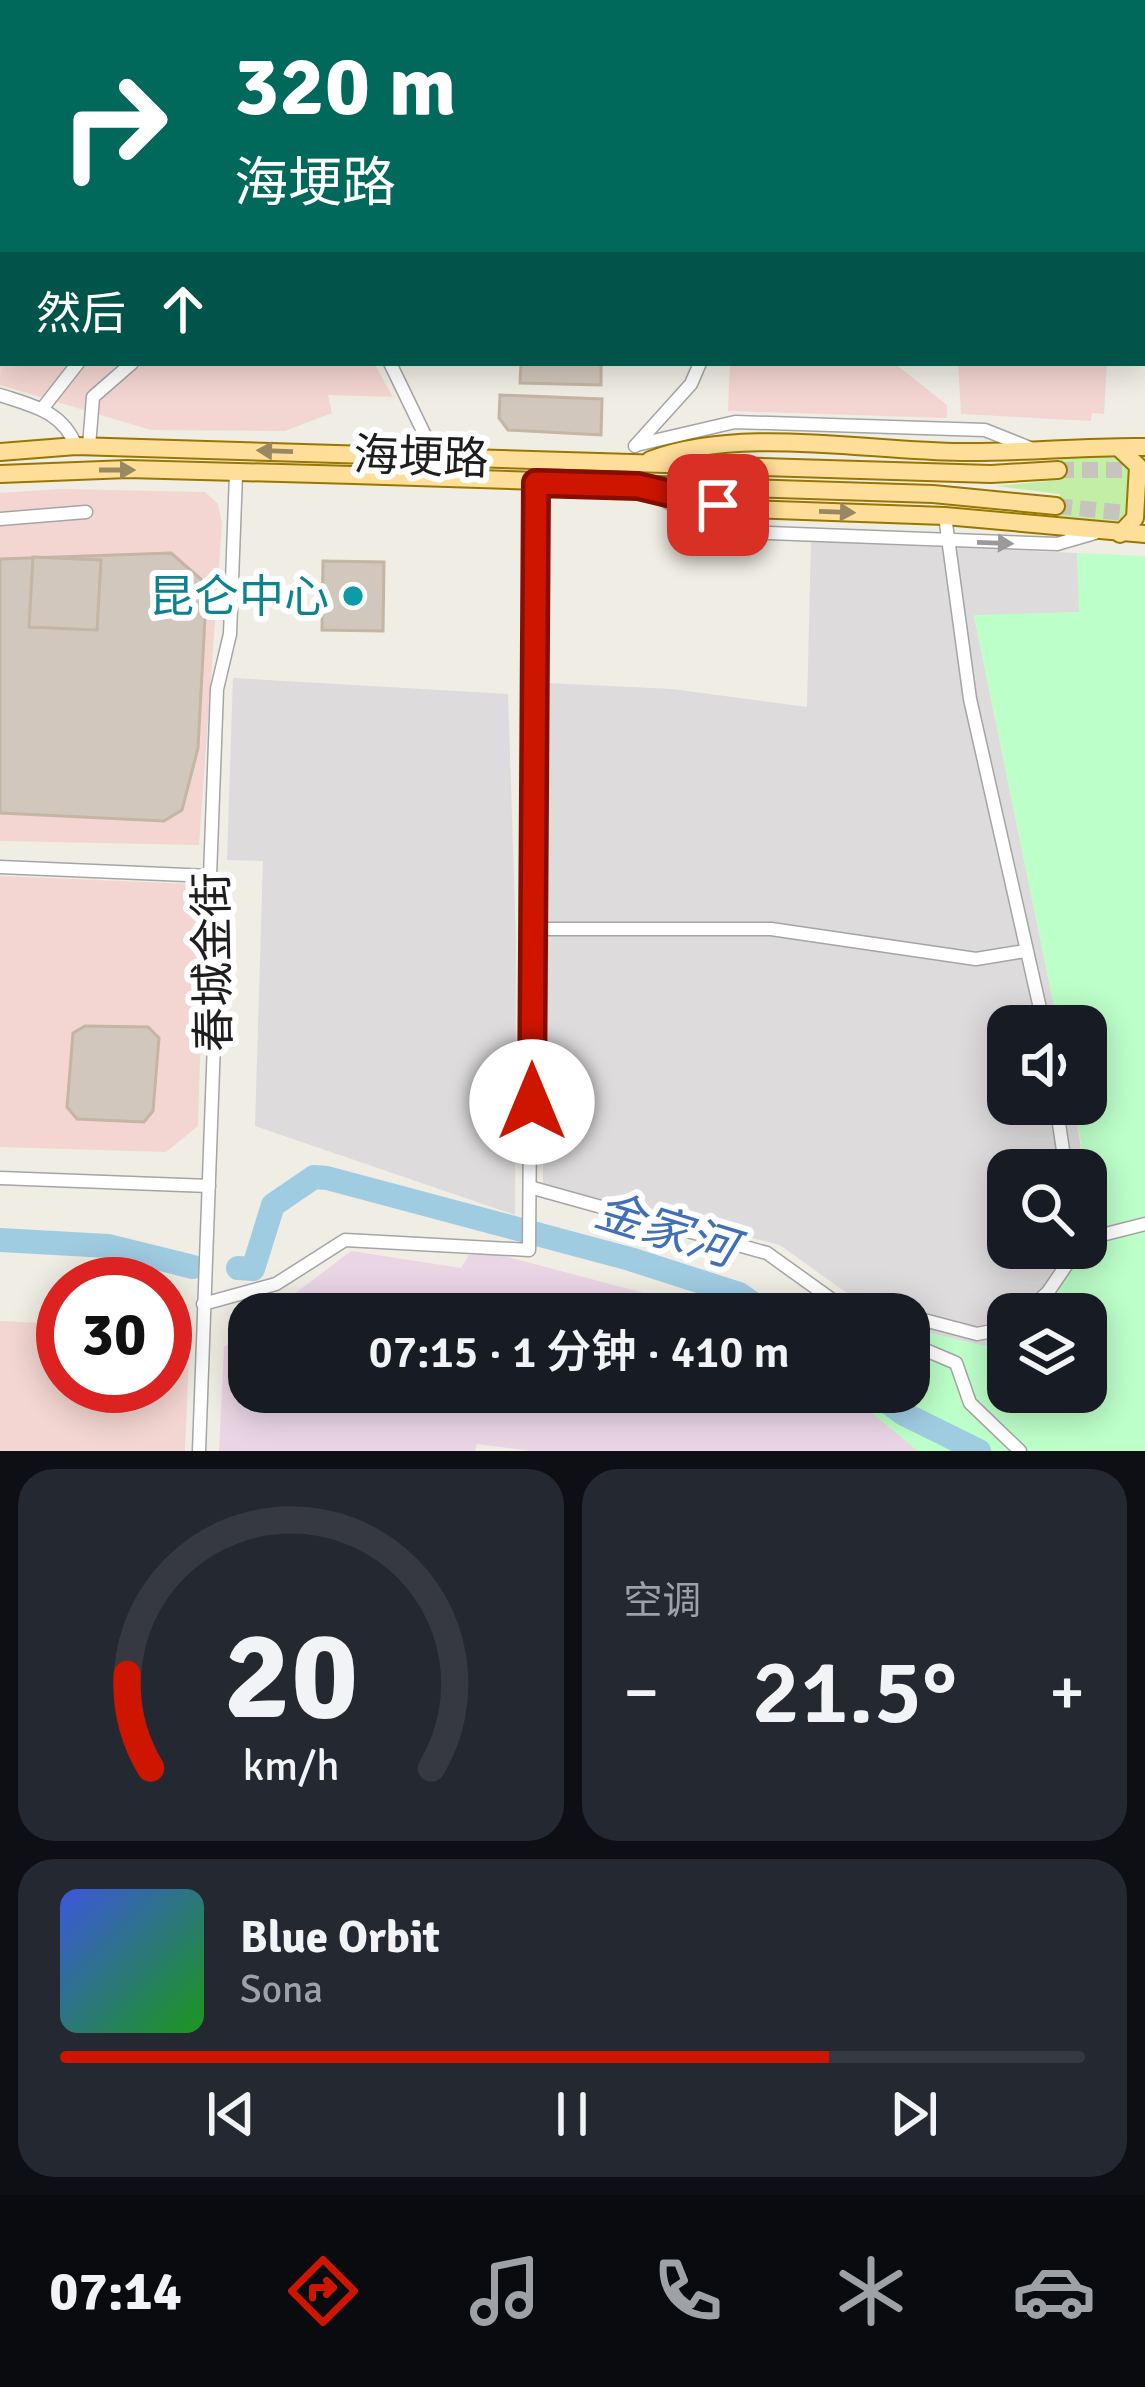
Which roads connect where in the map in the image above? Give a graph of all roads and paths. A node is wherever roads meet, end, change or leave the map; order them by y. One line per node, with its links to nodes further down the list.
1 (76, 366): 6 (street)
2 (129, 366): 8 (street)
3 (391, 366): 13 (street)
4 (699, 366): 7 (street)
5 (0, 395): 6 (street)
6 (41, 409): 8 (street)
7 (636, 445): 11 (street); 14 (street)
8 (82, 446): 12 (main road, 海埂路); 13 (main road, 海埂路, one-way to 8)
9 (1114, 447): 10 (main road); 11 (main road); 26 (main road)
10 (1145, 447)
11 (1036, 451): 14 (main road)
12 (0, 452)
13 (434, 454): 14 (main road, 海埂路); 18 (street)
14 (634, 463): 15 (main road, 海埂路)
15 (1058, 470)
16 (0, 474): 17 (main road, 海埂路, one-way to 17)
17 (236, 474): 18 (main road, 海埂路); 30 (street, 春城金街)
18 (434, 477): 19 (main road, 海埂路)
19 (536, 483): 20 (main road, 海埂路); 31 (street)
20 (638, 486): 21 (main road, 海埂路); 23 (main road, one-way to 23); 28 (street)
21 (1056, 506)
22 (86, 512): 24 (street)
23 (945, 516): 25 (main road); 28 (street)
24 (0, 519)
25 (1095, 533): 26 (main road); 28 (street, one-way to 25)
26 (1120, 534): 27 (main road)
27 (1145, 534)
28 (948, 541): 32 (street)
29 (0, 868): 30 (street)
30 (210, 876): 35 (street, 春城金街)
31 (532, 929): 32 (street); 36 (street)
32 (1025, 951): 33 (street)
33 (1039, 1005)
34 (0, 1178): 35 (street)
35 (209, 1186): 40 (street, 春城金街)
36 (532, 1188): 39 (street); 40 (street)
37 (1145, 1224): 38 (street)
38 (1107, 1234)
39 (823, 1293)
40 (203, 1304): 44 (street, 春城金街)
41 (930, 1322): 42 (street)
42 (987, 1332)
43 (930, 1352): 45 (street)
44 (200, 1451)
45 (1020, 1451)

